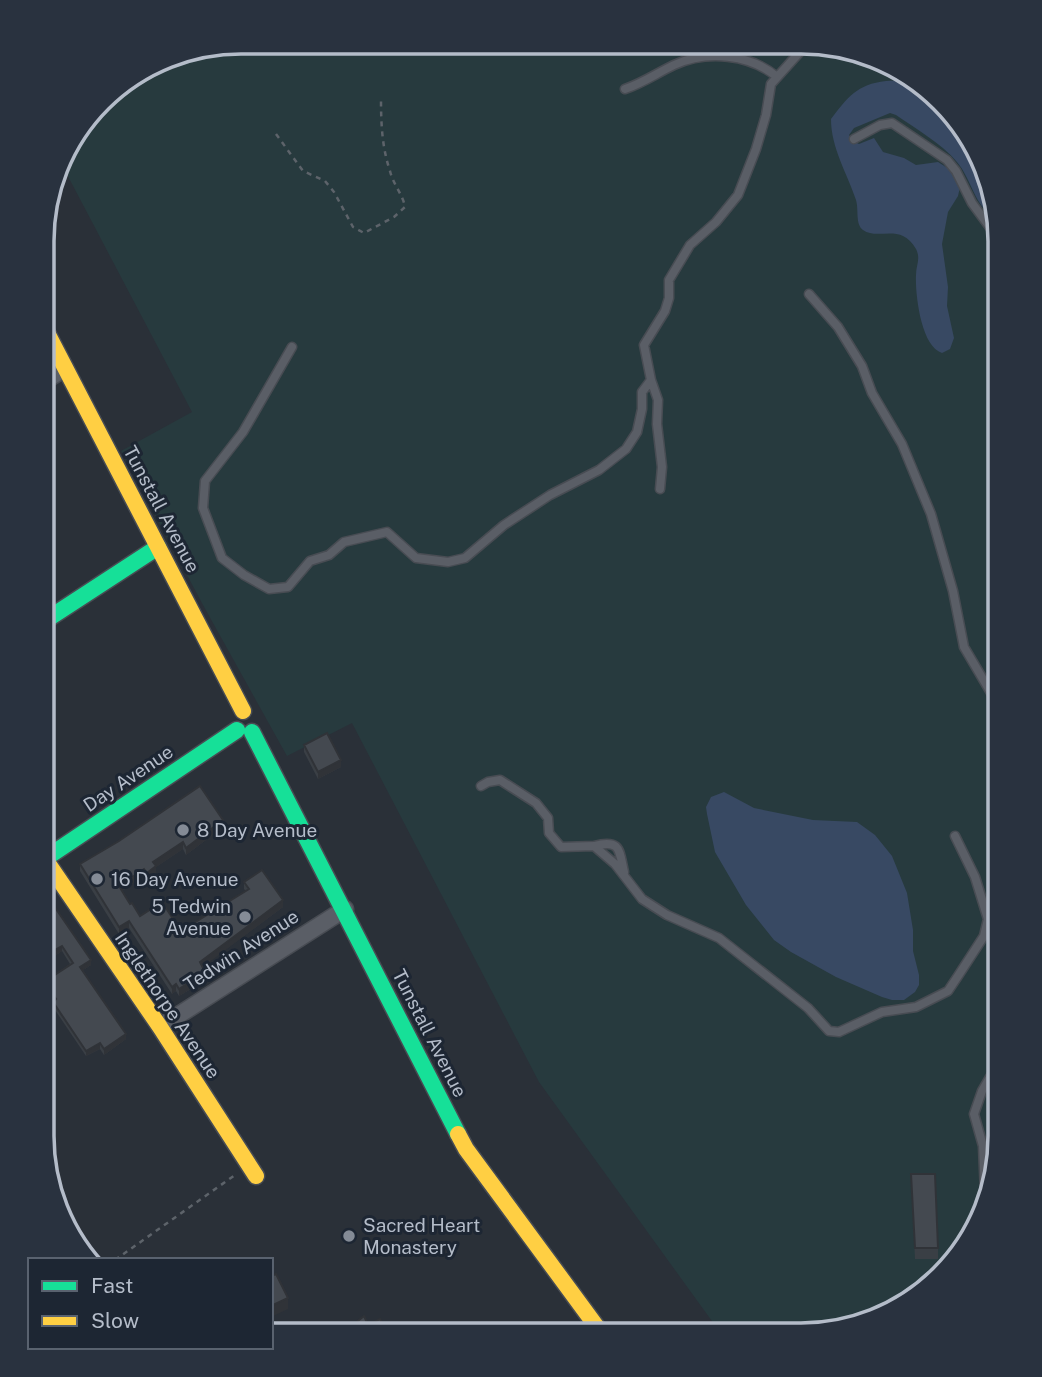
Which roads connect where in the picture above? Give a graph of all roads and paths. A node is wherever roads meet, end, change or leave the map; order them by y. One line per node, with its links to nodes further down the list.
1 (798, 54): 2 (lane)
2 (777, 77): 3 (lane); 13 (lane)
3 (625, 89)
4 (381, 99): 5 (path)
5 (276, 134)
6 (854, 139): 7 (lane)
7 (986, 223)
8 (809, 294): 17 (lane)
9 (54, 347): 11 (street, Tunstall Avenue)
10 (292, 347): 13 (lane)
11 (65, 368): 12 (street); 15 (street, Tunstall Avenue)
12 (54, 375)
13 (651, 380): 14 (lane)
14 (660, 489)
15 (158, 547): 16 (street); 18 (street, Tunstall Avenue)
16 (54, 615)
17 (988, 687)
18 (245, 731): 22 (street, Day Avenue); 25 (street, Tunstall Avenue)
19 (481, 786): 21 (lane)
20 (955, 836): 26 (lane)
21 (594, 846): 23 (lane); 23 (lane)
22 (54, 853)
23 (624, 875): 27 (lane)
24 (54, 876): 28 (street, Inglethorpe Avenue)
25 (345, 909): 28 (street, Tedwin Avenue); 34 (street, Tunstall Avenue)
26 (987, 917)
27 (987, 922)
28 (160, 1027): 31 (street, Inglethorpe Avenue)
29 (987, 1082): 30 (lane)
30 (984, 1171)
31 (256, 1176)
32 (231, 1178): 33 (path)
33 (119, 1258)
34 (594, 1323)

